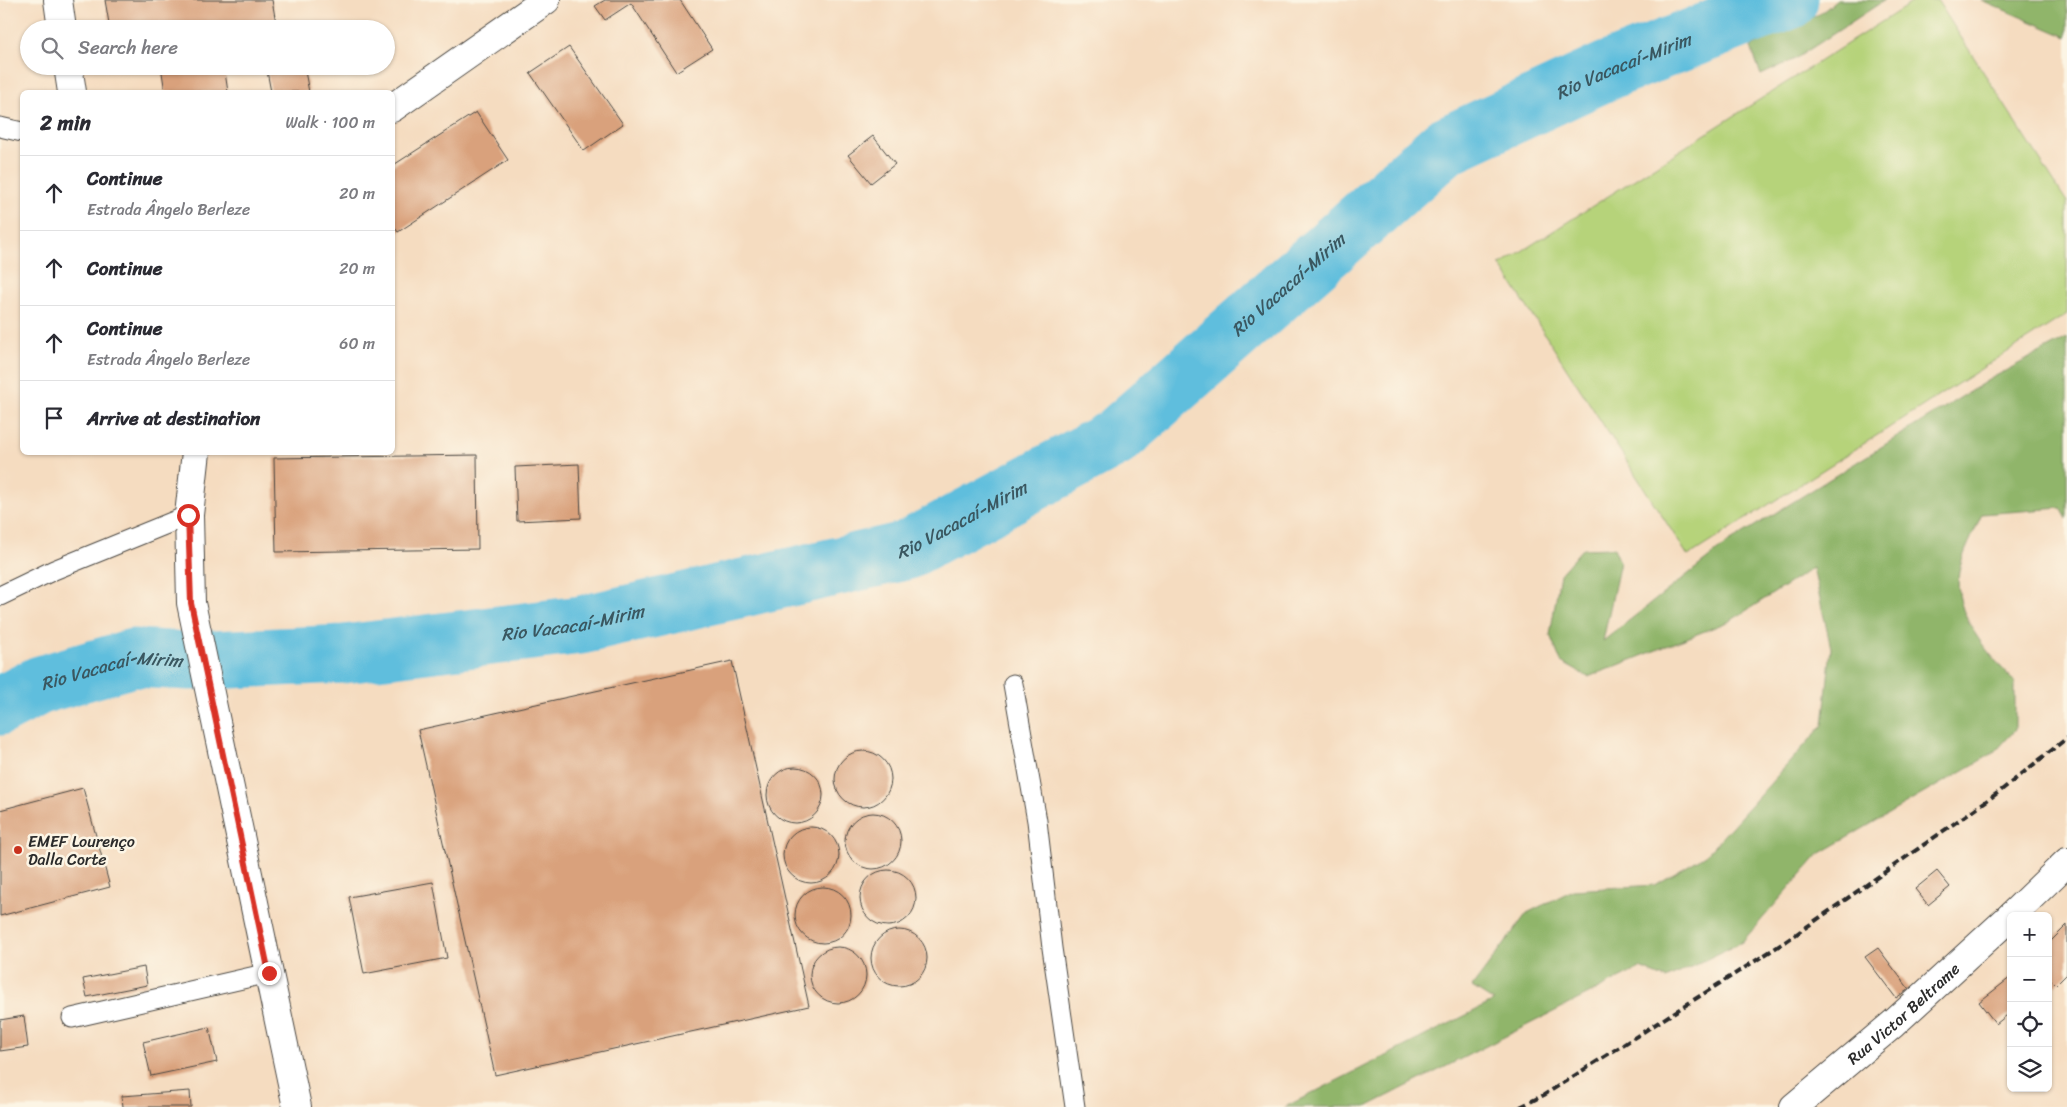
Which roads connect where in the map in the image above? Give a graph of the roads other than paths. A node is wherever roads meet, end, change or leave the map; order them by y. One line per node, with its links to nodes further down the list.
1 (58, 0): 3 (street)
2 (546, 0): 6 (street)
3 (61, 20)
4 (69, 75): 5 (street)
5 (72, 90)
6 (395, 106)
7 (0, 127): 8 (lane)
8 (20, 132)
9 (196, 455): 10 (street)
10 (188, 515): 11 (lane); 16 (street)
11 (0, 596)
12 (1013, 684): 19 (lane)
13 (2067, 862): 14 (street, Rua Victor Beltrame)
14 (2015, 912)
15 (2007, 920): 20 (street, Rua Victor Beltrame)
16 (269, 973): 17 (lane); 18 (street)
17 (72, 1018)
18 (297, 1107)
19 (1075, 1107)
20 (1794, 1107)

